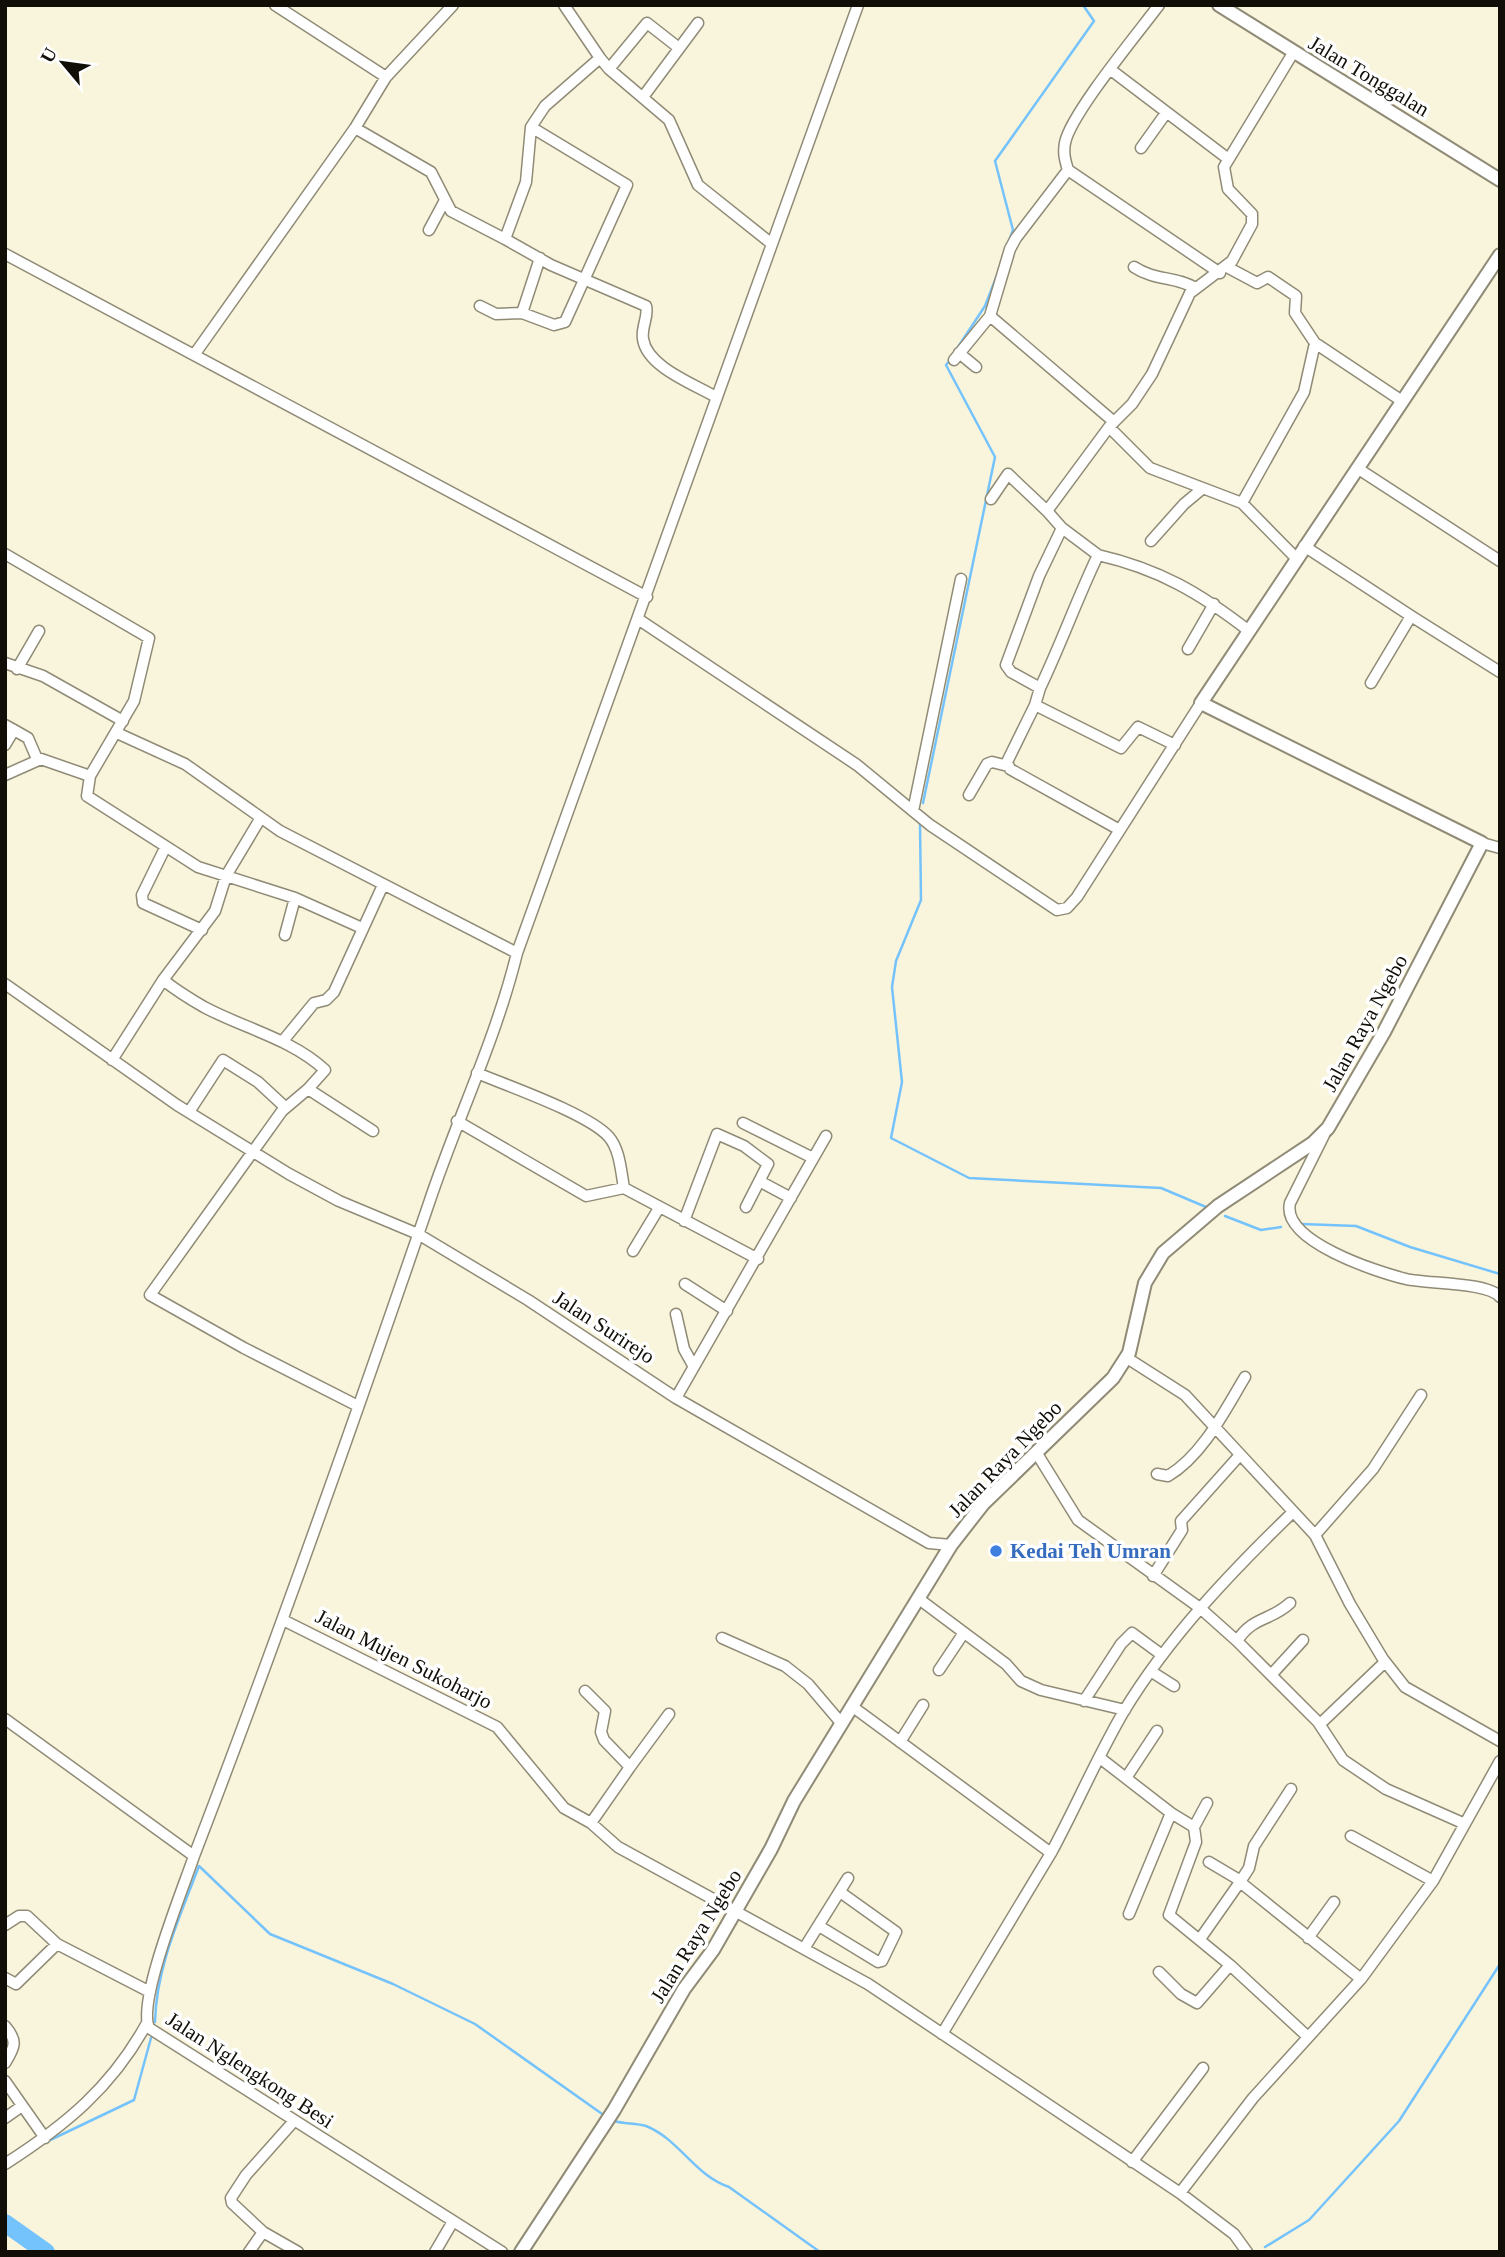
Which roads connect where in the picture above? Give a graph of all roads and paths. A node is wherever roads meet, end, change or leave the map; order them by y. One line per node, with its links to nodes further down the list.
1 (275, 5): 13 (street)
2 (453, 5): 13 (street)
3 (564, 5): 10 (street)
4 (858, 5): 25 (street, Jalan Nglengkong Besi)
5 (1159, 5): 12 (street)
6 (1219, 5): 9 (street, Jalan Tonggalan)
7 (698, 23): 8 (street)
8 (679, 48): 11 (street); 14 (street)
9 (1293, 53): 19 (street); 21 (street, Jalan Tonggalan)
10 (600, 58): 11 (street); 16 (street)
11 (609, 69): 14 (street)
12 (1111, 70): 15 (street); 20 (street)
13 (386, 77): 17 (street)
14 (643, 97): 25 (street)
15 (1166, 113): 18 (street); 19 (street)
16 (531, 127): 24 (street); 31 (street)
17 (355, 128): 22 (street); 37 (street)
18 (1141, 148)
19 (1227, 158): 30 (street)
20 (1068, 170): 30 (street); 35 (street)
21 (1500, 180)
22 (444, 202): 23 (street); 24 (street)
23 (429, 230)
24 (505, 239): 28 (street)
25 (772, 244): 39 (street, Jalan Nglengkong Besi)
26 (5, 254): 37 (street)
27 (1500, 255): 40 (street)
28 (540, 258): 31 (street); 34 (street)
29 (1134, 267): 32 (street)
30 (1224, 270): 32 (street); 36 (street)
31 (584, 279): 34 (street); 39 (street)
32 (1195, 288): 41 (street)
33 (480, 306): 34 (street)
34 (522, 313)
35 (990, 316): 38 (street); 41 (street)
36 (1315, 343): 40 (street); 45 (street)
37 (194, 355): 54 (street)
38 (976, 367)
39 (716, 397): 54 (street, Jalan Nglengkong Besi)
40 (1402, 401): 42 (street)
41 (1111, 424): 43 (street); 46 (street)
42 (1357, 468): 49 (street); 52 (street)
43 (1202, 489): 45 (street); 48 (street)
44 (991, 499): 46 (street)
45 (1242, 503): 49 (street)
46 (1047, 511): 47 (street)
47 (1062, 528): 51 (street); 65 (street)
48 (1151, 541)
49 (1300, 552): 56 (street); 59 (street)
50 (5, 554): 68 (street)
51 (1098, 555): 55 (street); 65 (street)
52 (1500, 561)
53 (961, 579): 78 (street)
54 (647, 597): 57 (street, Jalan Nglengkong Besi)
55 (1214, 604): 59 (street); 60 (street)
56 (1411, 616): 63 (street); 64 (street)
57 (638, 619): 78 (street); 90 (street, Jalan Nglengkong Besi)
58 (39, 631): 62 (street)
59 (1249, 631): 66 (street)
60 (1188, 649)
61 (5, 663): 62 (street)
62 (17, 669): 68 (street)
63 (1500, 672)
64 (1371, 683)
65 (1040, 688): 67 (street)
66 (1201, 703): 72 (street); 81 (street)
67 (1035, 705): 72 (street); 74 (street)
68 (123, 721): 70 (street)
69 (10, 727): 71 (street); 73 (street)
70 (117, 733): 76 (street); 79 (street)
71 (5, 745)
72 (1175, 745): 80 (street)
73 (37, 759): 75 (street); 76 (street)
74 (1008, 766): 77 (street); 80 (street)
75 (5, 775)
76 (90, 776): 82 (street)
77 (969, 795)
78 (913, 811): 80 (street)
79 (260, 819): 84 (street); 85 (street)
80 (1118, 829)
81 (1482, 843): 83 (street); 101 (street, Jalan Raya Ngebo)
82 (165, 848): 84 (street); 88 (street)
83 (1500, 848)
84 (226, 876): 86 (street); 88 (street)
85 (383, 885): 87 (street); 90 (street)
86 (295, 898): 87 (street); 89 (street)
87 (362, 928): 93 (street)
88 (202, 930): 91 (street)
89 (285, 934)
90 (517, 953): 95 (street, Jalan Nglengkong Besi)
91 (163, 981): 93 (street); 94 (street)
92 (5, 984): 94 (street, Jalan Surirejo)
93 (282, 1042): 96 (street)
94 (112, 1060): 98 (street, Jalan Surirejo)
95 (477, 1073): 99 (street, Jalan Nglengkong Besi); 107 (street)
96 (308, 1089): 97 (street); 102 (street)
97 (285, 1107): 98 (street); 104 (street)
98 (189, 1112): 104 (street, Jalan Surirejo)
99 (457, 1121): 107 (street); 112 (street, Jalan Nglengkong Besi)
100 (743, 1123): 105 (street)
101 (1328, 1128): 116 (street); 119 (street, Jalan Raya Ngebo)
102 (373, 1131)
103 (826, 1136): 105 (street)
104 (255, 1152): 112 (street, Jalan Surirejo); 124 (street)
105 (814, 1158): 108 (street)
106 (761, 1182): 108 (street); 109 (street); 111 (street)
107 (624, 1188): 110 (street)
108 (791, 1198): 114 (street)
109 (746, 1207)
110 (659, 1208): 111 (street); 113 (street)
111 (684, 1221): 114 (street)
112 (418, 1234): 123 (street, Jalan Surirejo); 124 (street, Jalan Nglengkong Besi)
113 (633, 1251)
114 (758, 1259): 117 (street)
115 (685, 1284): 117 (street)
116 (1500, 1297)
117 (727, 1311): 120 (street)
118 (676, 1314): 120 (street)
119 (1126, 1358): 125 (street); 126 (street, Jalan Raya Ngebo)
120 (694, 1367): 123 (street)
121 (1245, 1377): 125 (street)
122 (1422, 1395): 130 (street)
123 (676, 1398): 131 (street, Jalan Surirejo)
124 (358, 1406): 138 (street, Jalan Nglengkong Besi)
125 (1213, 1428): 127 (street); 128 (street)
126 (1036, 1452): 132 (street, Jalan Raya Ngebo); 134 (street)
127 (1239, 1456): 129 (street); 134 (street)
128 (1157, 1475)
129 (1292, 1513): 130 (street); 137 (street)
130 (1315, 1535): 144 (street)
131 (929, 1543): 132 (street, Jalan Surirejo); 133 (street)
132 (951, 1545): 133 (street, Jalan Raya Ngebo)
133 (939, 1565): 135 (street, Jalan Raya Ngebo)
134 (1153, 1576): 137 (street)
135 (919, 1599): 139 (street); 152 (street, Jalan Raya Ngebo)
136 (1290, 1603): 142 (street)
137 (1200, 1608): 142 (street); 143 (street)
138 (283, 1620): 168 (street, Jalan Mujen Sukoharjo); 173 (street, Jalan Nglengkong Besi)
139 (964, 1634): 145 (street); 150 (street)
140 (722, 1638): 156 (street)
141 (1303, 1640): 147 (street)
142 (1237, 1641): 147 (street)
143 (1162, 1656): 146 (street); 150 (street)
144 (1385, 1662): 157 (street); 159 (street)
145 (939, 1671)
146 (1152, 1672): 148 (street); 153 (street)
147 (1272, 1674): 157 (street)
148 (1174, 1686)
149 (585, 1691): 163 (street)
150 (1084, 1701): 153 (street)
151 (923, 1705): 160 (street)
152 (853, 1707): 156 (street, Jalan Raya Ngebo); 160 (street)
153 (1125, 1710): 161 (street)
154 (669, 1714): 163 (street)
155 (5, 1719): 173 (street)
156 (842, 1724): 180 (street, Jalan Raya Ngebo)
157 (1320, 1724): 169 (street)
158 (1157, 1731): 164 (street)
159 (1500, 1741)
160 (900, 1742): 172 (street)
161 (1100, 1758): 164 (street); 172 (street)
162 (1500, 1761): 169 (street)
163 (630, 1767): 168 (street)
164 (1126, 1778): 167 (street)
165 (1291, 1789): 177 (street)
166 (1208, 1803): 170 (street)
167 (1171, 1813): 170 (street); 181 (street)
168 (590, 1824): 180 (street, Jalan Mujen Sukoharjo)
169 (1465, 1824): 176 (street)
170 (1194, 1827): 185 (street)
171 (1351, 1836): 176 (street)
172 (1051, 1853): 195 (street)
173 (194, 1856): 192 (street, Jalan Nglengkong Besi)
174 (1209, 1862): 177 (street)
175 (848, 1878): 178 (street)
176 (1433, 1881): 191 (street)
177 (1240, 1882): 184 (street); 185 (street)
178 (840, 1892): 183 (street); 183 (street)
179 (1334, 1902): 184 (street)
180 (734, 1913): 187 (street, Jalan Mujen Sukoharjo); 213 (street, Jalan Raya Ngebo)
181 (1129, 1914)
182 (5, 1925): 186 (street)
183 (819, 1926): 187 (street)
184 (1308, 1938): 191 (street)
185 (1200, 1939): 188 (street)
186 (57, 1944): 190 (street); 192 (street)
187 (805, 1947): 195 (street, Jalan Mujen Sukoharjo)
188 (1230, 1965): 189 (street); 196 (street)
189 (1159, 1972)
190 (5, 1978)
191 (1361, 1979): 196 (street)
192 (150, 1992): 193 (street, Jalan Nglengkong Besi)
193 (147, 2023): 202 (street, Jalan Nglengkong Besi); 203 (street)
194 (5, 2026): 197 (street)
195 (942, 2035): 204 (street, Jalan Mujen Sukoharjo)
196 (1307, 2037): 206 (street)
197 (5, 2063)
198 (1203, 2068): 204 (street)
199 (5, 2081): 200 (street)
200 (22, 2106): 201 (street); 203 (street)
201 (5, 2118)
202 (295, 2121): 207 (street, Jalan Nglengkong Besi); 208 (street)
203 (45, 2138): 205 (street)
204 (1132, 2162): 206 (street, Jalan Mujen Sukoharjo)
205 (5, 2164)
206 (1180, 2193): 214 (street, Jalan Mujen Sukoharjo)
207 (452, 2223): 211 (street); 212 (street, Jalan Nglengkong Besi)
208 (263, 2232): 209 (street); 210 (street)
209 (249, 2252)
210 (298, 2252)
211 (435, 2252)
212 (502, 2252)
213 (521, 2252)
214 (1247, 2252)

